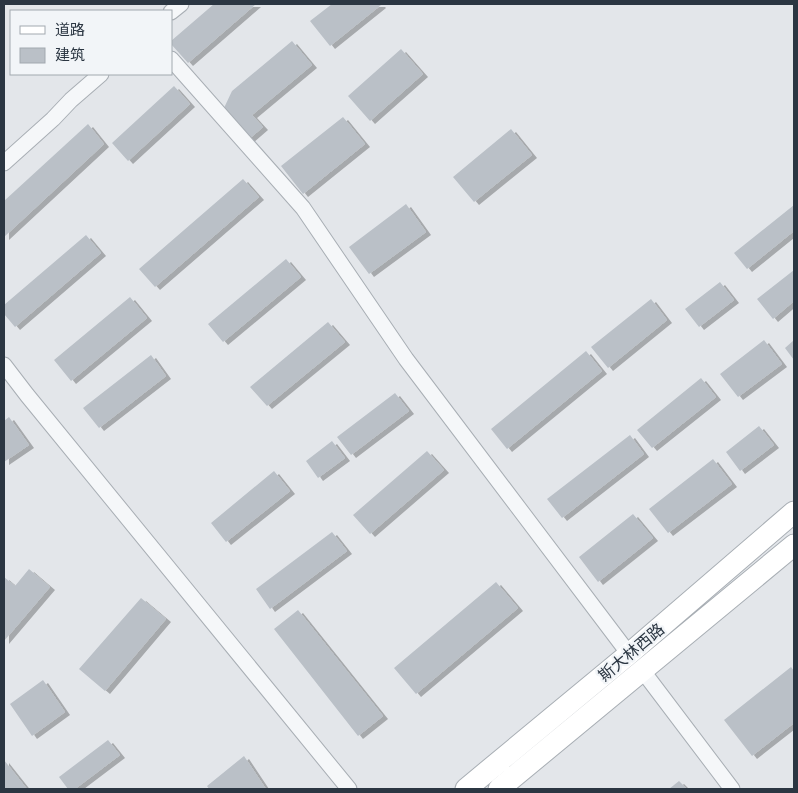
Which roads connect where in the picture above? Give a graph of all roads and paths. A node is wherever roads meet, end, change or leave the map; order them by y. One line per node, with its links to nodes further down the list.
1 (172, 61): 7 (street)
2 (100, 75): 3 (street)
3 (4, 163)
4 (4, 365): 8 (street)
5 (794, 512): 7 (main road, 斯大林西路)
6 (794, 545): 7 (main road, 斯大林西路)
7 (636, 662): 9 (main road, 斯大林西路); 10 (main road, 斯大林西路); 11 (street)
8 (349, 789)
9 (466, 789)
10 (499, 789)
11 (732, 789)

